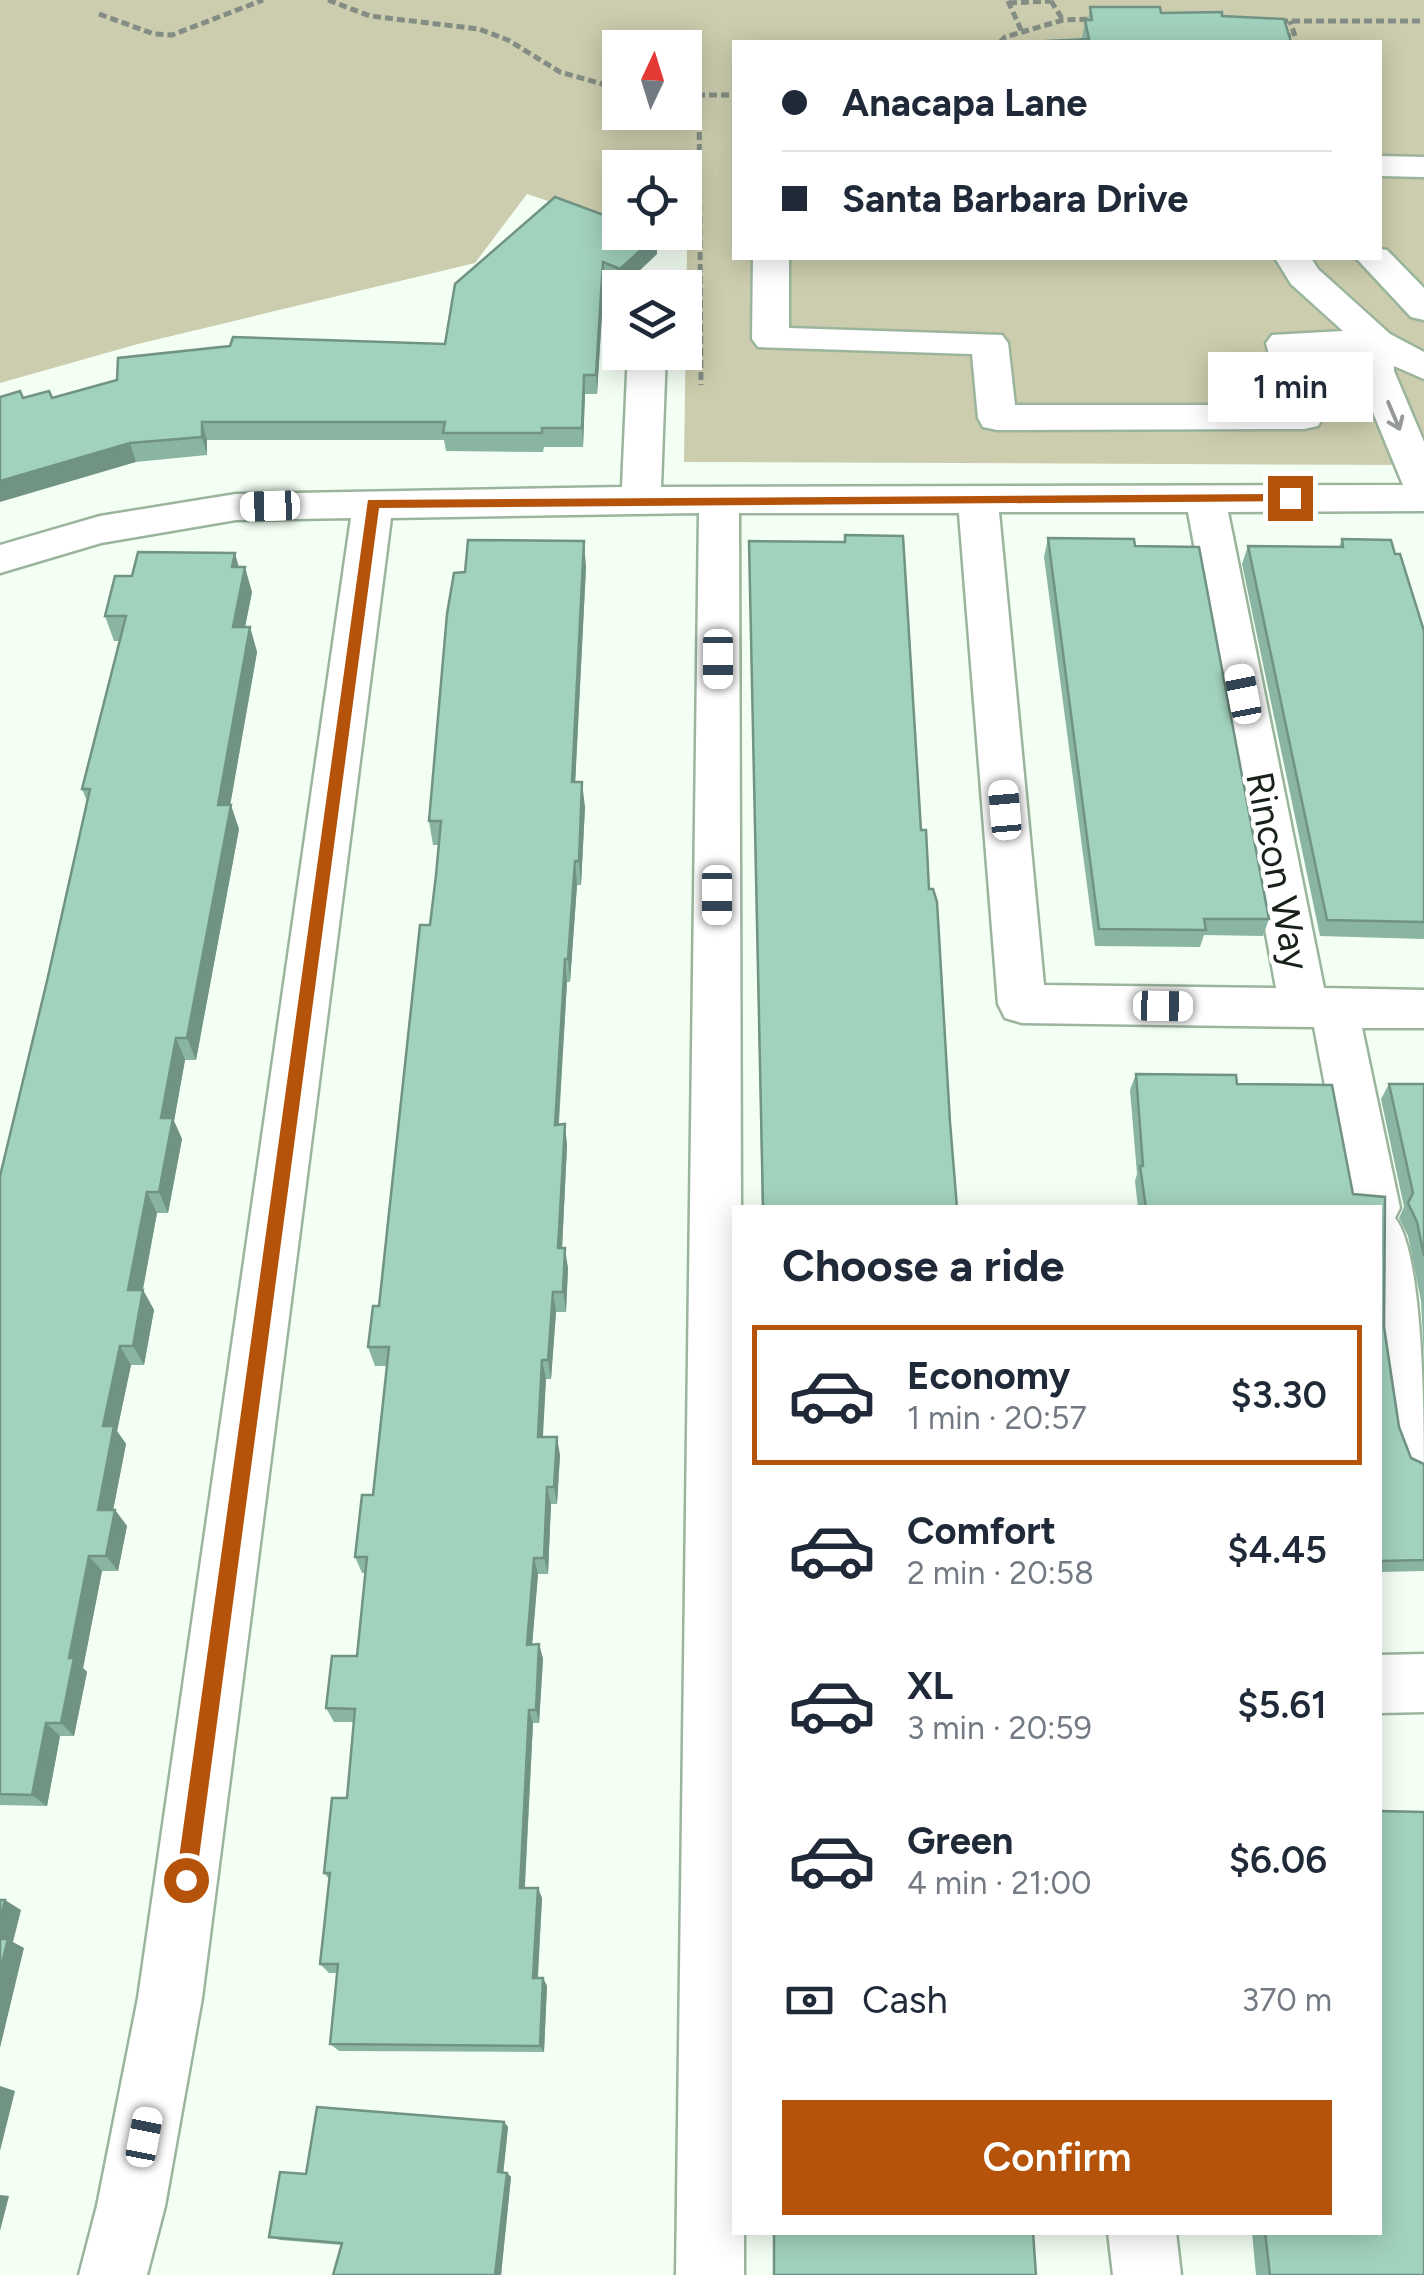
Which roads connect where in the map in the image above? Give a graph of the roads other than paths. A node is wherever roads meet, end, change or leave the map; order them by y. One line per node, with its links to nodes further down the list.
1 (1382, 166): 2 (street)
2 (1424, 166)
3 (770, 260): 7 (street)
4 (1294, 260): 7 (street)
5 (1376, 260): 6 (street)
6 (1424, 309)
7 (1376, 342): 8 (street); 10 (street, one-way to 10)
8 (1424, 367)
9 (646, 370): 14 (street)
10 (1424, 490)
11 (1205, 498): 12 (street); 13 (street); 18 (street, Rincon Way)
12 (1424, 498)
13 (978, 499): 15 (street); 18 (street)
14 (641, 500): 15 (street); 16 (street)
15 (720, 501): 27 (street)
16 (373, 504): 17 (street); 26 (street)
17 (0, 559)
18 (1319, 1008): 19 (street); 20 (street, Rincon Way)
19 (1424, 1009)
20 (1373, 1205)
21 (1382, 1245): 22 (street)
22 (1424, 1451)
23 (1424, 1683): 24 (street)
24 (1382, 1684)
25 (1142, 2235): 28 (street)
26 (114, 2275)
27 (710, 2275)
28 (1146, 2275)

